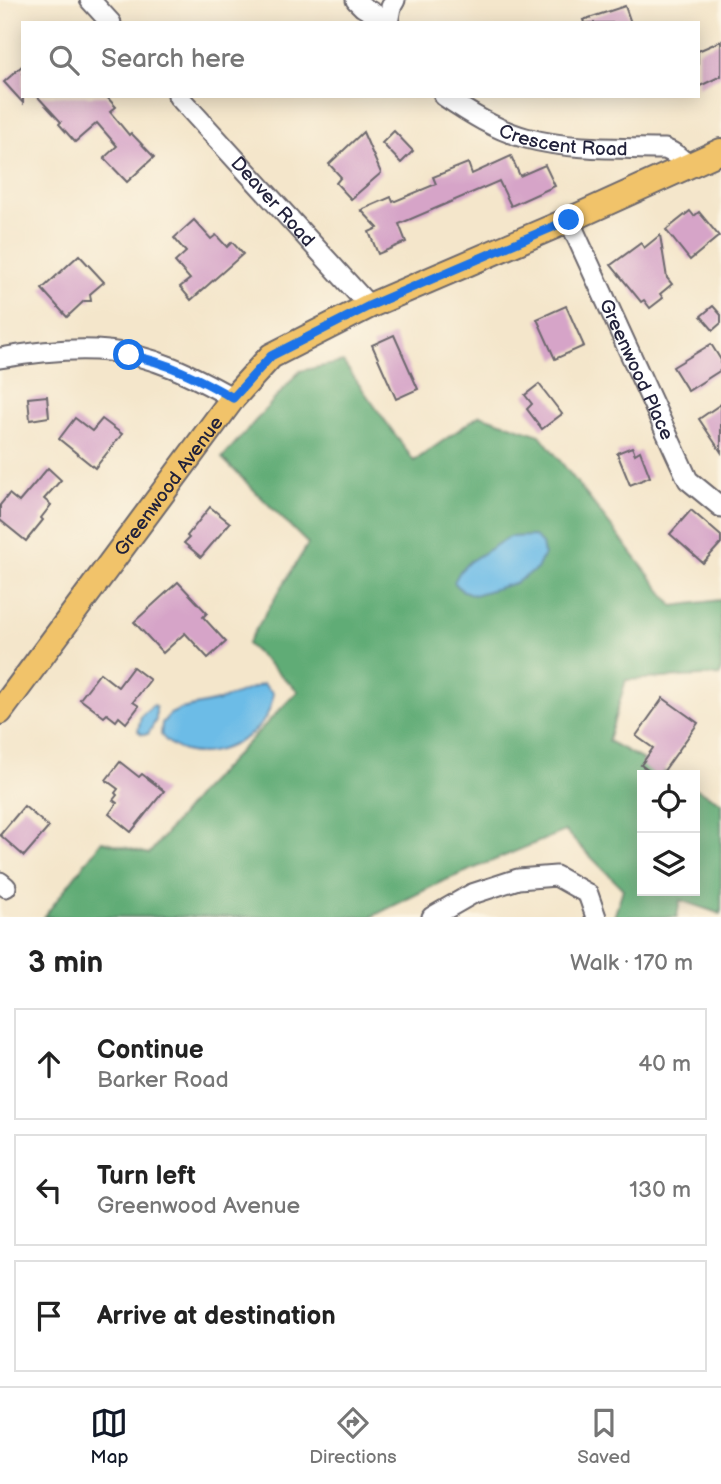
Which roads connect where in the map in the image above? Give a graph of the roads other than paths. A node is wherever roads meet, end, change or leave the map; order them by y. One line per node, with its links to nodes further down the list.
1 (90, 0): 4 (street)
2 (356, 0): 5 (street)
3 (395, 0): 6 (street)
4 (109, 21)
5 (386, 21)
6 (388, 21)
7 (180, 98): 12 (street, Deaver Road)
8 (447, 98): 10 (street, Crescent Road)
9 (721, 151): 10 (main road, Greenwood Avenue)
10 (687, 165): 11 (main road, Greenwood Avenue)
11 (569, 220): 12 (main road, Greenwood Avenue); 15 (street, Greenwood Place)
12 (369, 306): 14 (main road, Greenwood Avenue)
13 (0, 358): 14 (street)
14 (233, 398): 16 (main road, Greenwood Avenue)
15 (721, 507)
16 (0, 712)
17 (432, 917): 18 (street)
18 (596, 917)

